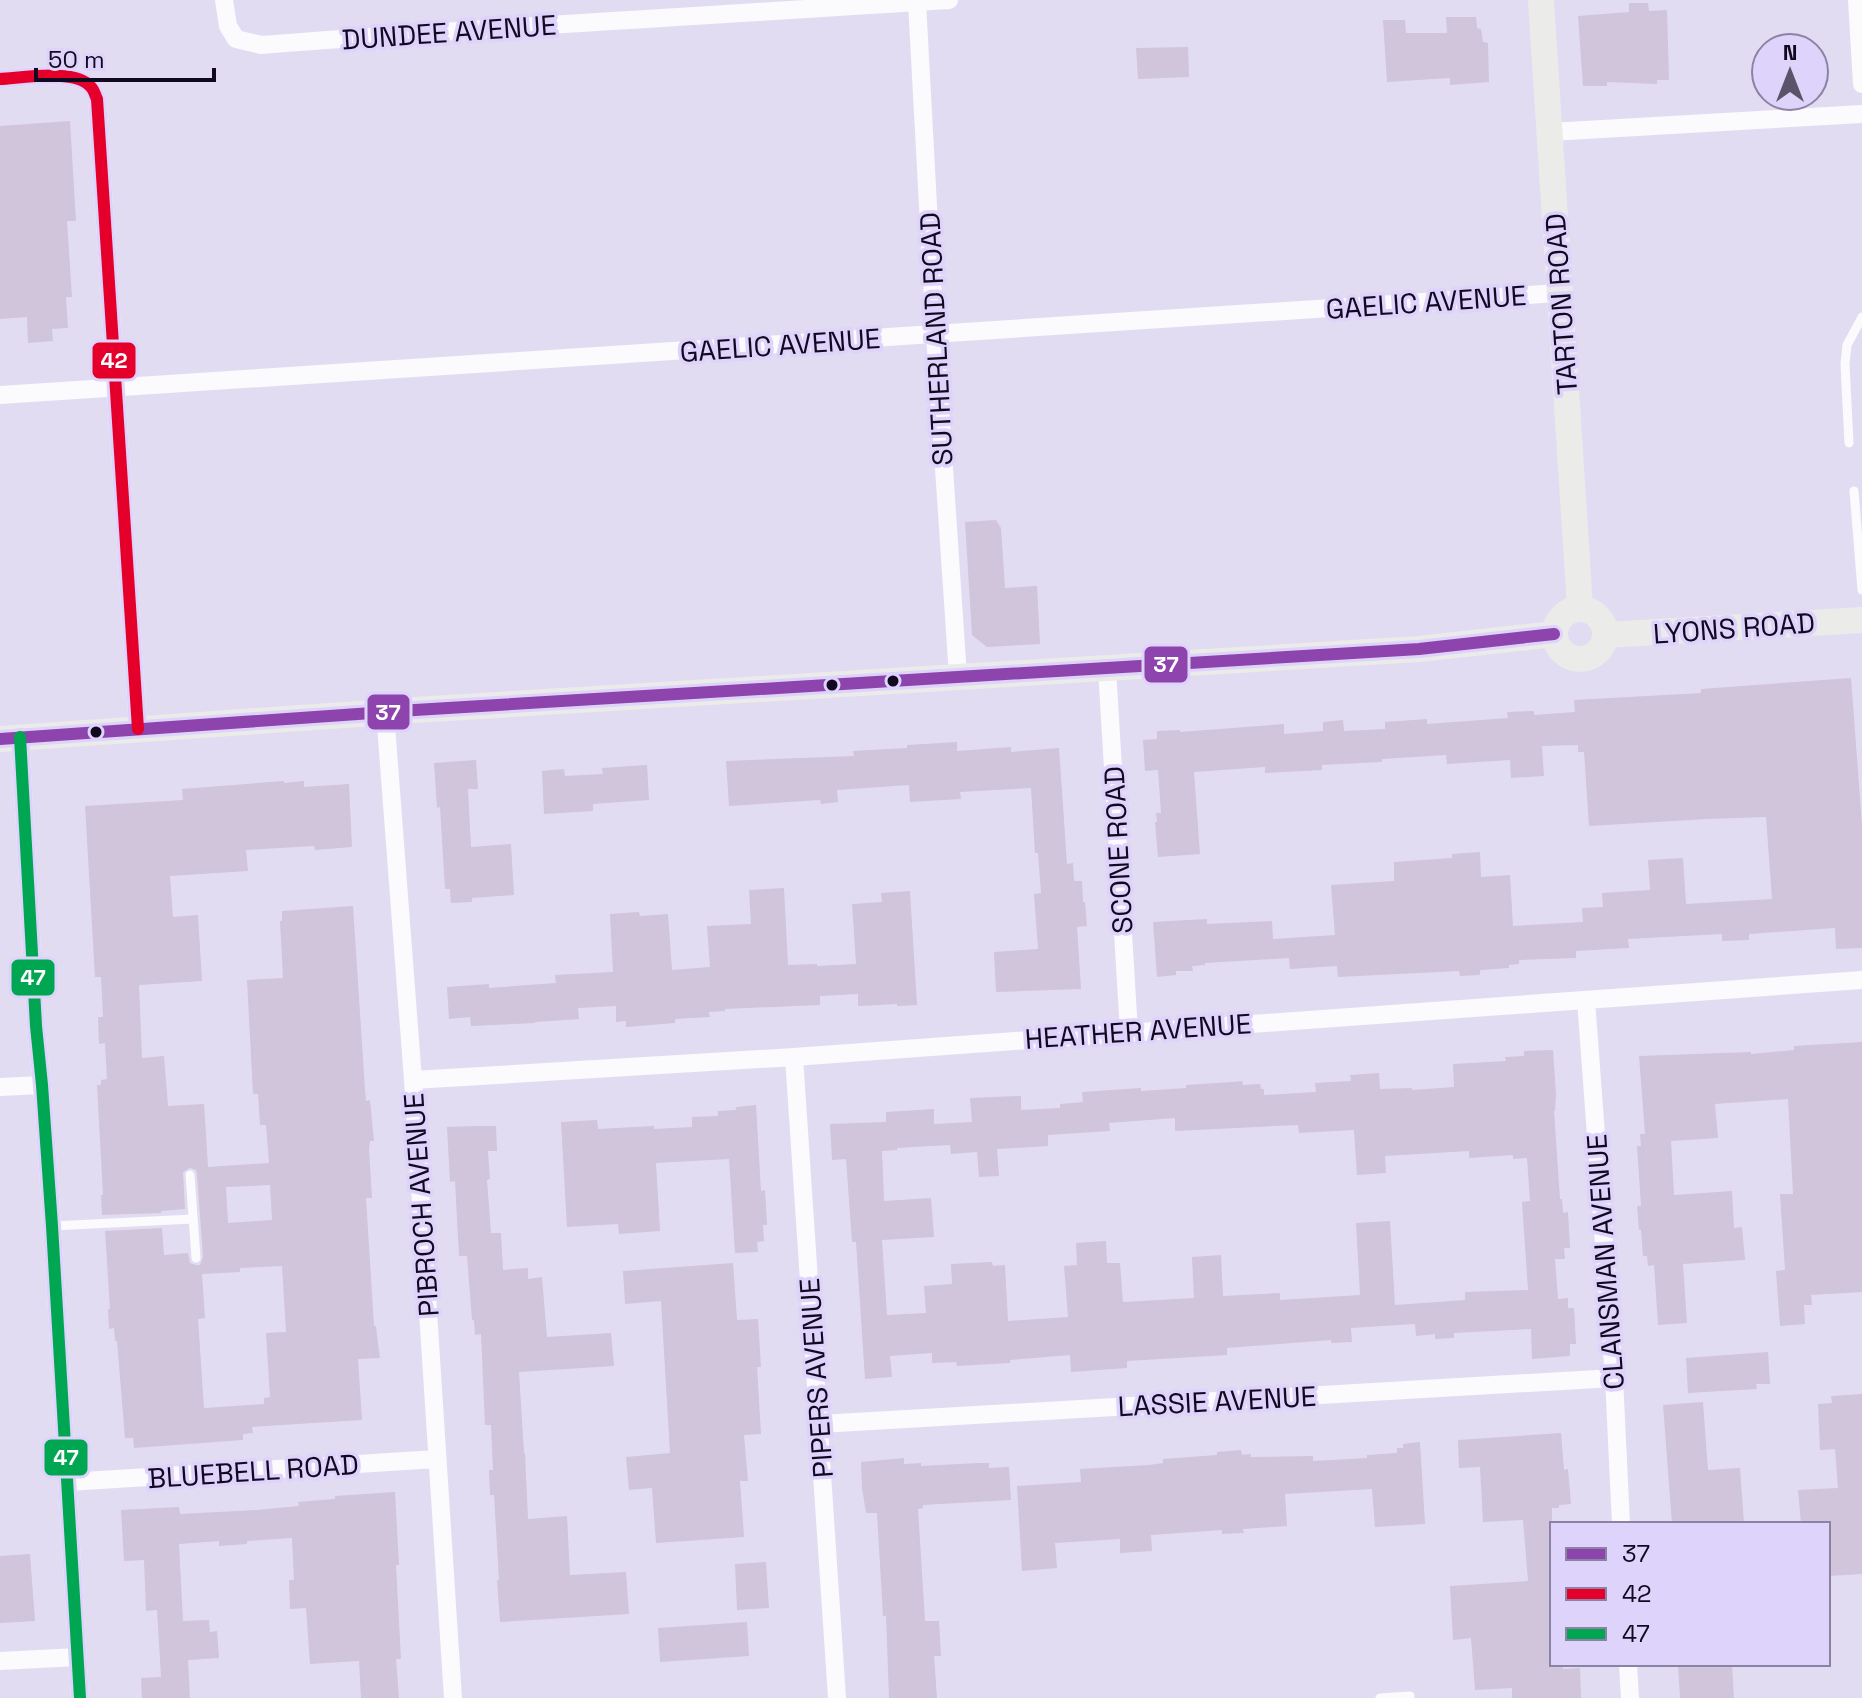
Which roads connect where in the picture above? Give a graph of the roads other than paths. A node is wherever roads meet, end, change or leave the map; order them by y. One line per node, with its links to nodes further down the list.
1 (224, 0): 6 (street, DUNDEE AVENUE)
2 (949, 0): 5 (street, DUNDEE AVENUE)
3 (1541, 0): 10 (street, TARTON ROAD)
4 (1857, 0): 8 (street)
5 (917, 2): 6 (street, DUNDEE AVENUE); 13 (street, SUTHERLAND ROAD)
6 (754, 7)
7 (0, 79): 14 (street)
8 (1862, 84)
9 (1862, 114): 10 (street)
10 (1550, 132): 11 (street, TARTON ROAD)
11 (1559, 293): 13 (street, GAELIC AVENUE); 19 (street, TARTON ROAD)
12 (1862, 317): 16 (lane)
13 (935, 335): 14 (street, GAELIC AVENUE); 24 (street, SUTHERLAND ROAD)
14 (117, 387): 15 (street, GAELIC AVENUE); 26 (street)
15 (0, 395)
16 (1849, 443)
17 (1854, 491): 18 (lane)
18 (1862, 590)
19 (1580, 608): 21 (street); 22 (street)
20 (1862, 620): 22 (street, LYONS ROAD)
21 (1554, 634): 22 (street); 23 (street)
22 (1606, 635)
23 (1107, 669): 24 (street); 30 (street, SCONE ROAD)
24 (958, 676): 25 (street)
25 (385, 712): 26 (street); 32 (street, PIBROCH AVENUE)
26 (138, 729): 27 (street)
27 (10, 738): 33 (street)
28 (1862, 980): 29 (street, HEATHER AVENUE)
29 (1586, 1000): 30 (street, HEATHER AVENUE); 39 (street, CLANSMAN AVENUE)
30 (1129, 1032): 31 (street, HEATHER AVENUE)
31 (794, 1057): 32 (street, HEATHER AVENUE); 40 (street, PIPERS AVENUE)
32 (413, 1080): 41 (street, PIBROCH AVENUE)
33 (42, 1085): 34 (street); 37 (street)
34 (0, 1087)
35 (190, 1175): 36 (lane)
36 (193, 1219): 37 (lane); 38 (lane)
37 (52, 1226): 42 (street)
38 (196, 1258)
39 (1614, 1378): 40 (street, LASSIE AVENUE); 43 (street, CLANSMAN AVENUE)
40 (820, 1424): 50 (street, PIPERS AVENUE)
41 (437, 1459): 42 (street, BLUEBELL ROAD); 49 (street, PIBROCH AVENUE)
42 (68, 1482): 44 (street)
43 (1621, 1522)
44 (77, 1657): 45 (street); 48 (street)
45 (0, 1661)
46 (1628, 1666): 52 (street)
47 (1410, 1696): 51 (lane)
48 (80, 1698)
49 (453, 1698)
50 (837, 1698)
51 (1380, 1698)
52 (1630, 1698)

